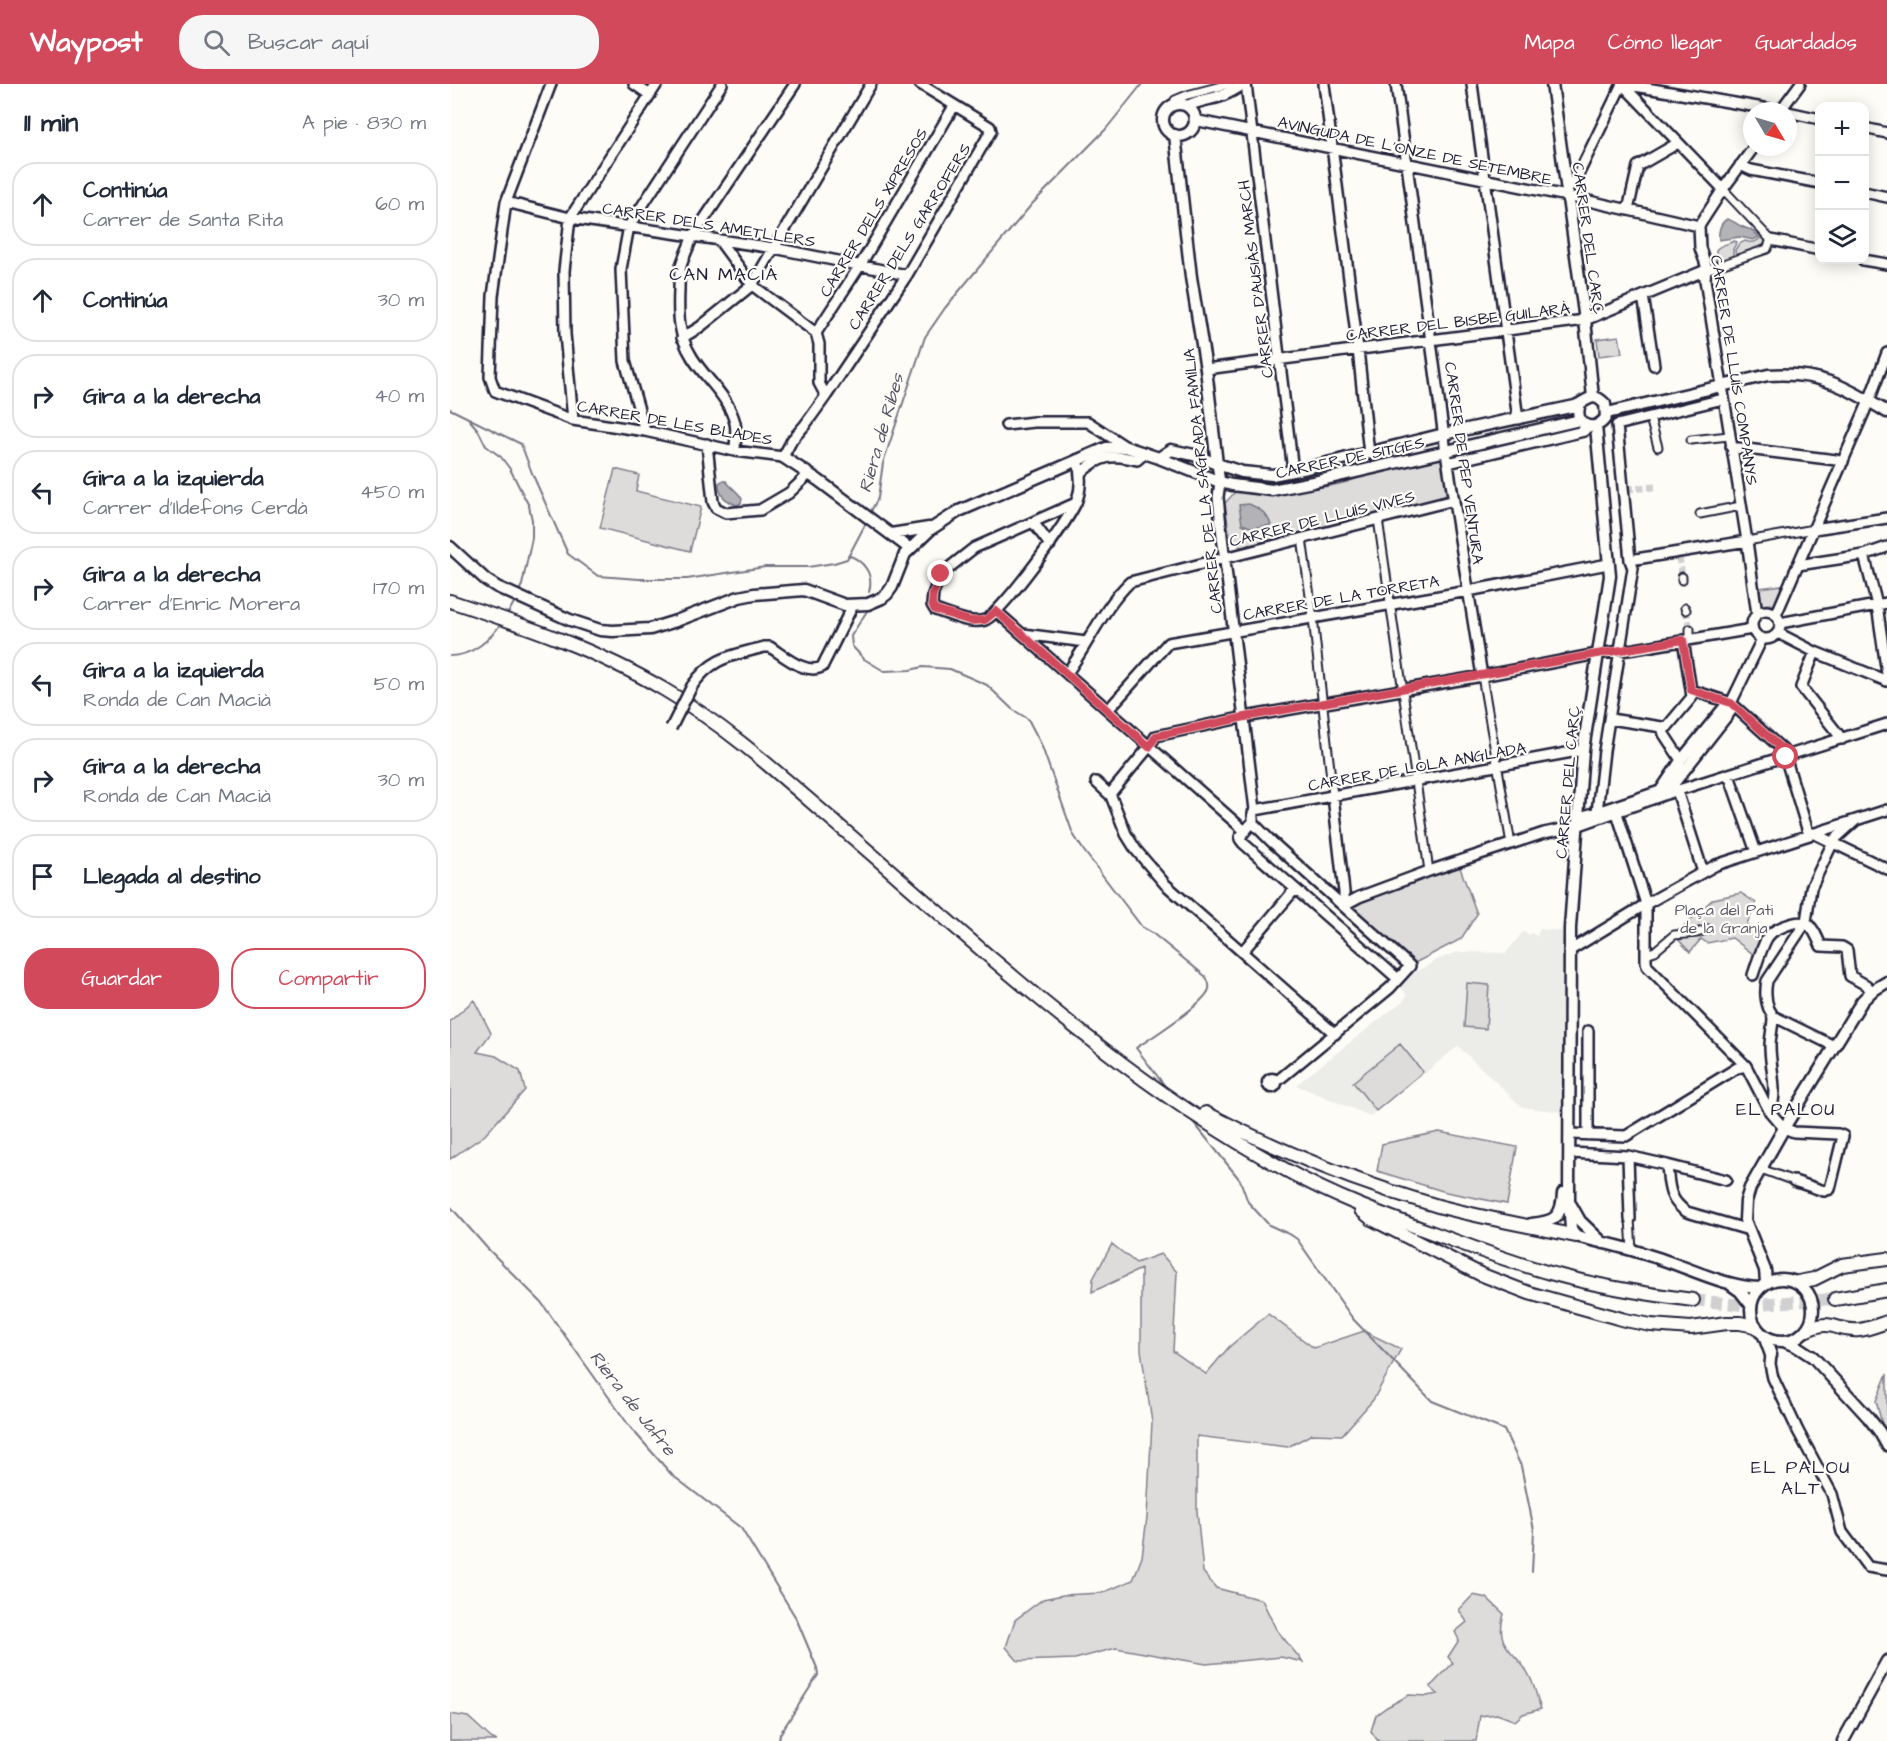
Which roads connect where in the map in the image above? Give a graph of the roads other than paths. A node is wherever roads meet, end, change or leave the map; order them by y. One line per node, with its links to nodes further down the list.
1 (551, 84): 40 (street)
2 (634, 84): 16 (street)
3 (657, 84): 16 (street)
4 (722, 84): 43 (street)
5 (795, 84): 45 (street)
6 (871, 84): 48 (street)
7 (920, 84): 20 (street, CARRER DELS GARROFERS)
8 (1229, 84): 17 (street)
9 (1245, 84): 21 (street); 26 (street, CARRER D'AUSIÀS MARCH)
10 (1324, 84): 30 (street)
11 (1396, 84): 32 (street, CARRER DE PEP VENTURA)
12 (1472, 84): 34 (street)
13 (1551, 84): 37 (street, CARRER DEL CARÇ)
14 (1622, 84): 19 (street); 29 (street); 37 (street)
15 (1800, 84): 18 (street)
16 (650, 95): 42 (street)
17 (1175, 100)
18 (1787, 102)
19 (1743, 105)
20 (954, 106): 51 (street, CARRER DELS XIPRESOS); 54 (street, CARRER DELS GARROFERS)
21 (1187, 106): 24 (street); 28 (street)
22 (1797, 114): 23 (street)
23 (1815, 118)
24 (1194, 120): 26 (street, AVINGUDA DE L'ONZE DE SETEMBRE); 28 (street)
25 (1869, 129): 27 (street)
26 (1253, 132): 30 (street, AVINGUDA DE L'ONZE DE SETEMBRE); 64 (street, CARRER D'AUSIÀS MARCH)
27 (1887, 133)
28 (1175, 135): 66 (street, CARRER DE LA SAGRADA FAMÍLIA)
29 (1678, 143): 36 (street); 41 (street)
30 (1331, 147): 32 (street, AVINGUDA DE L'ONZE DE SETEMBRE); 62 (street)
31 (1747, 156): 33 (street)
32 (1408, 163): 34 (street, AVINGUDA DE L'ONZE DE SETEMBRE); 61 (street, CARRER DE PEP VENTURA)
33 (1740, 165): 35 (street); 36 (street)
34 (1485, 180): 37 (street, AVINGUDA DE L'ONZE DE SETEMBRE); 58 (street)
35 (1815, 182)
36 (1723, 189): 44 (street); 47 (street)
37 (1567, 193): 41 (street, AVINGUDA DE L'ONZE DE SETEMBRE); 57 (street, CARRER DEL CARÇ)
38 (1869, 193): 39 (street)
39 (1887, 197)
40 (506, 202): 42 (street, CARRER DELS AMETLLERS); 77 (street, CARRER DE LES BLADES)
41 (1628, 210): 44 (street, AVINGUDA DE L'ONZE DE SETEMBRE)
42 (570, 218): 43 (street, CARRER DELS AMETLLERS); 77 (street)
43 (629, 226): 45 (street, CARRER DELS AMETLLERS); 80 (street)
44 (1699, 226): 53 (street, CARRER DE LLUÍS COMPANYS)
45 (693, 236): 46 (street, CARRER DELS AMETLLERS); 60 (street)
46 (719, 240): 48 (street, CARRER DELS AMETLLERS); 55 (street)
47 (1771, 240): 49 (street); 53 (street)
48 (774, 248): 51 (street, CARRER DELS AMETLLERS); 55 (street)
49 (1815, 249)
50 (1869, 261): 52 (street)
51 (861, 264): 54 (street, CARRER DELS AMETLLERS); 59 (street, CARRER DELS XIPRESOS)
52 (1887, 264)
53 (1706, 270): 56 (street, CARRER DEL BISBE GUILARÀ); 67 (street, CARRER DE LLUÍS COMPANYS)
54 (907, 275): 68 (street, CARRER DELS GARROFERS)
55 (752, 285): 59 (street); 60 (street)
56 (1643, 296): 57 (street, CARRER DEL BISBE GUILARÀ); 65 (street)
57 (1585, 320): 58 (street, CARRER DEL BISBE GUILARÀ); 69 (street, CARRER DEL CARÇ)
58 (1505, 330): 61 (street, CARRER DEL BISBE GUILARÀ); 76 (street)
59 (816, 333): 68 (street)
60 (682, 338): 88 (street)
61 (1432, 339): 62 (street, CARRER DEL BISBE GUILARÀ); 81 (street, CARRER DE PEP VENTURA)
62 (1358, 349): 64 (street, CARRER DEL BISBE GUILARÀ); 91 (street)
63 (1887, 353): 71 (street)
64 (1279, 359): 66 (street, CARRER DEL BISBE GUILARÀ); 98 (street, CARRER D'AUSIÀS MARCH)
65 (1654, 365)
66 (1206, 369): 96 (street, CARRER DE LA SAGRADA FAMÍLIA)
67 (1721, 387): 70 (street, CARRER DE LLUÍS COMPANYS); 71 (street); 74 (street)
68 (826, 396): 92 (street, CARRER DELS GARROFERS)
69 (1593, 397): 72 (street); 74 (street)
70 (1723, 399): 82 (street, CARRER DE LLUÍS COMPANYS); 120 (street)
71 (1869, 401): 73 (street); 95 (street)
72 (1580, 404): 76 (street); 78 (street)
73 (1887, 412)
74 (1607, 413): 78 (street)
75 (1650, 418): 86 (street)
76 (1518, 419): 81 (street)
77 (573, 420): 80 (street, CARRER DE LES BLADES)
78 (1588, 424): 89 (street, CARRER DE SITGES); 97 (street); 121 (street, CARRER DEL CARÇ)
79 (1006, 425): 85 (street)
80 (645, 431): 84 (street, CARRER DE LES BLADES)
81 (1444, 434): 89 (street, CARRER DE PEP VENTURA); 91 (street)
82 (1730, 436): 83 (street); 87 (street, CARRER DE LLUÍS COMPANYS)
83 (1691, 440)
84 (707, 444): 88 (street, CARRER DE LES BLADES); 100 (street)
85 (1126, 447): 90 (street, CARRER DE SITGES); 94 (street, CARRER DE SITGES)
86 (1658, 447)
87 (1731, 447): 95 (street); 104 (street, CARRER DE LLUÍS COMPANYS)
88 (735, 451): 92 (street, CARRER DE LES BLADES)
89 (1446, 452): 97 (street, CARRER DE PEP VENTURA); 101 (street, CARRER DE SITGES)
90 (1145, 453): 93 (street, CARRER DE SITGES); 99 (street)
91 (1369, 454): 98 (street)
92 (783, 457): 100 (street)
93 (1159, 458): 96 (street); 101 (street, CARRER DE SITGES)
94 (1077, 460): 99 (street); 109 (street, CARRER DE SITGES)
95 (1843, 462): 110 (street)
96 (1217, 464): 98 (street); 101 (street, CARRER DE LA SAGRADA FAMÍLIA)
97 (1448, 464): 102 (street, CARRER DE PEP VENTURA)
98 (1293, 471)
99 (1081, 473): 103 (street)
100 (809, 474): 111 (street)
101 (1220, 482): 119 (street, CARRER DE LA SAGRADA FAMÍLIA)
102 (1454, 500): 107 (street, CARRER DE LLUÍS VIVES); 124 (street, CARRER DE PEP VENTURA)
103 (1076, 503): 108 (street); 114 (street)
104 (1741, 506): 105 (street); 113 (street, CARRER DE LLUÍS COMPANYS)
105 (1700, 514)
106 (1887, 518): 110 (street)
107 (1378, 519): 112 (street, CARRER DE LLUÍS VIVES); 126 (street)
108 (1033, 522): 114 (street); 129 (street)
109 (933, 528): 111 (street); 117 (street)
110 (1814, 529): 113 (street); 122 (street)
111 (891, 534): 117 (street); 123 (street)
112 (1302, 537): 119 (street, CARRER DE LLUÍS VIVES); 131 (street)
113 (1747, 541): 120 (street); 130 (street, CARRER DE LLUÍS COMPANYS)
114 (1050, 545): 129 (street)
115 (450, 546): 128 (street)
116 (1887, 547): 118 (street)
117 (909, 548): 123 (street)
118 (1864, 555): 122 (street); 127 (street)
119 (1224, 558): 135 (street, CARRER DE LA SAGRADA FAMÍLIA); 139 (street, CARRER DE LLUÍS VIVES)
120 (1630, 560): 140 (street)
121 (1608, 564): 124 (street, CARRER DE LA TORRETA); 142 (street, CARRER DEL CARÇ)
122 (1798, 565): 132 (street)
123 (899, 567): 128 (street)
124 (1468, 591): 126 (street, CARRER DE LA TORRETA); 145 (street, CARRER DE PEP VENTURA)
125 (450, 601): 203 (main road)
126 (1390, 604): 131 (street, CARRER DE LA TORRETA); 147 (street)
127 (1882, 604): 132 (street); 144 (street)
128 (853, 605): 156 (street, bridge)
129 (996, 611): 136 (street)
130 (1757, 614): 132 (street); 134 (street)
131 (1313, 618): 135 (street, CARRER DE LA TORRETA); 149 (street)
132 (1778, 624): 137 (street); 141 (street)
133 (1690, 629): 138 (street)
134 (1752, 629): 137 (street); 138 (street)
135 (1234, 631): 151 (street, CARRER DE LA TORRETA); 152 (street, CARRER DE LA SAGRADA FAMÍLIA)
136 (1023, 634): 139 (street); 143 (street)
137 (1762, 639): 150 (street)
138 (1687, 640): 140 (street); 148 (street)
139 (1086, 642): 143 (street, CARRER DE LLUÍS VIVES)
140 (1620, 651): 142 (street); 153 (street)
141 (1815, 652): 146 (street); 157 (street)
142 (1597, 654): 145 (street); 159 (street, CARRER DEL CARÇ)
143 (1067, 673): 151 (street)
144 (1887, 674)
145 (1482, 676): 147 (street); 162 (street, CARRER DE PEP VENTURA)
146 (1887, 681)
147 (1403, 690): 149 (street); 165 (street)
148 (1691, 690): 150 (street); 155 (street)
149 (1323, 703): 152 (street); 169 (street)
150 (1731, 703): 160 (street); 161 (street); 168 (street)
151 (1108, 710): 158 (street)
152 (1245, 717): 158 (street); 170 (street, CARRER DE LA SAGRADA FAMÍLIA)
153 (1610, 719): 155 (street); 172 (street)
154 (1887, 724): 157 (street)
155 (1662, 727): 161 (street)
156 (671, 728)
157 (1842, 738): 160 (street)
158 (1149, 747): 167 (street); 177 (street)
159 (1583, 750): 162 (street, CARRER DE LOLA ANGLADA); 175 (street, CARRER DEL CARÇ)
160 (1786, 757): 163 (street); 178 (street)
161 (1682, 760): 172 (street)
162 (1498, 767): 165 (street, CARRER DE LOLA ANGLADA); 180 (street, CARRER DE PEP VENTURA)
163 (1730, 775): 166 (street); 181 (street)
164 (1096, 782): 167 (street)
165 (1416, 782): 169 (street, CARRER DE LOLA ANGLADA); 183 (street)
166 (1677, 791): 168 (street); 184 (street)
167 (1110, 794): 190 (street)
168 (1666, 794): 173 (street)
169 (1334, 796): 170 (street, CARRER DE LOLA ANGLADA); 187 (street)
170 (1255, 810): 176 (street, CARRER DE LA SAGRADA FAMÍLIA)
171 (1887, 810): 174 (street)
172 (1597, 812): 175 (street)
173 (1617, 813): 175 (street); 186 (street)
174 (1859, 818): 178 (street); 179 (street)
175 (1578, 821): 180 (street); 191 (street, CARRER DEL CARÇ)
176 (1253, 823): 177 (street); 187 (street)
177 (1245, 831): 185 (street)
178 (1811, 834): 179 (street); 181 (street)
179 (1833, 843): 182 (street); 188 (street)
180 (1511, 844): 183 (street)
181 (1756, 852): 184 (street)
182 (1887, 868)
183 (1430, 871): 187 (street)
184 (1703, 872): 186 (street)
185 (1295, 889): 190 (street); 194 (street)
186 (1646, 904): 191 (street); 192 (street)
187 (1344, 905): 194 (street)
188 (1806, 922): 193 (street); 196 (street); 197 (street)
189 (1708, 928): 192 (street)
190 (1243, 951): 199 (street)
191 (1569, 951): 208 (street, CARRER DEL CARÇ)
192 (1646, 954): 201 (street)
193 (1753, 975)
194 (1398, 979): 199 (street)
195 (1887, 982): 196 (street)
196 (1872, 991): 200 (street)
197 (1773, 1016): 200 (street); 204 (street)
198 (1588, 1031): 206 (street)
199 (1335, 1034): 202 (street)
200 (1834, 1046): 205 (street)
201 (1746, 1066): 204 (street); 207 (street)
202 (1276, 1082)
203 (1183, 1106): 215 (main road); 217 (main road)
204 (1770, 1112): 205 (street)
205 (1784, 1128): 211 (street); 213 (street)
206 (1588, 1135): 207 (street); 208 (street)
207 (1626, 1136): 209 (street)
208 (1570, 1143): 209 (street); 214 (street, CARRER DEL CARÇ); 217 (street, CARRER DEL CARÇ)
209 (1627, 1156): 210 (street); 216 (street)
210 (1667, 1165): 212 (street); 218 (street)
211 (1761, 1169): 213 (street); 218 (street)
212 (1726, 1180)
213 (1794, 1181)
214 (1569, 1202): 219 (street, CARRER DEL CARÇ); 220 (street)
215 (1357, 1204): 229 (main road); 232 (main road)
216 (1630, 1219): 221 (street)
217 (1520, 1224): 219 (main road)
218 (1749, 1230): 222 (street)
219 (1576, 1236): 220 (street)
220 (1603, 1243): 221 (street)
221 (1632, 1250): 225 (street)
222 (1761, 1257): 224 (street); 226 (street)
223 (1887, 1259): 224 (main road)
224 (1792, 1281): 226 (street); 233 (street)
225 (1728, 1282): 226 (street); 230 (street)
226 (1763, 1285): 230 (street)
227 (1887, 1290): 228 (main road)
228 (1835, 1299)
229 (1693, 1300)
230 (1751, 1305): 232 (street)
231 (1887, 1322): 233 (main road)
232 (1760, 1331): 234 (street); 235 (street)
233 (1805, 1332): 234 (street); 236 (street)
234 (1782, 1342): 235 (street); 236 (street)
235 (1772, 1355): 238 (street)
236 (1813, 1357): 237 (street)
237 (1887, 1445)
238 (1887, 1570)
239 (1887, 1660): 240 (street)
240 (1843, 1741)

